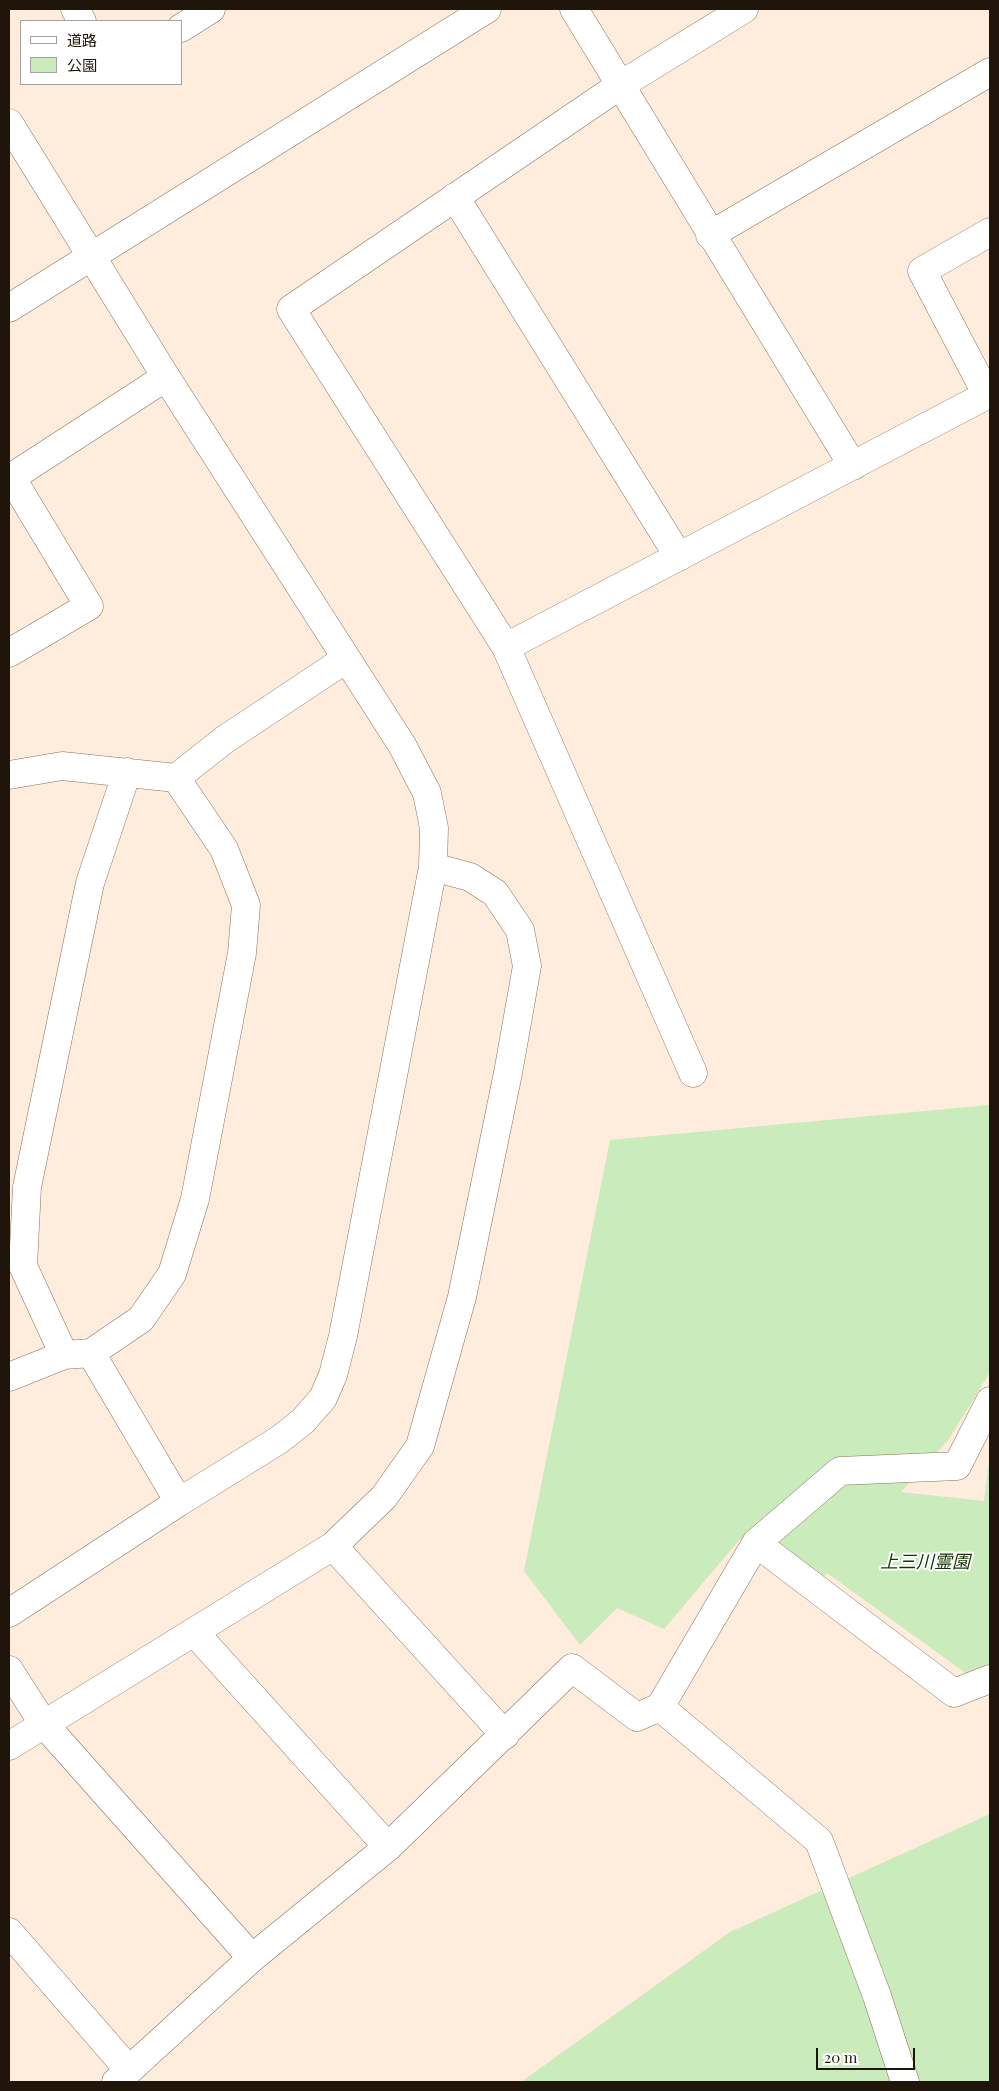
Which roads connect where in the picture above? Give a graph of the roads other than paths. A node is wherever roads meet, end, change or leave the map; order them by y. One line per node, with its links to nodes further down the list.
1 (75, 9): 6 (street)
2 (211, 9): 7 (street)
3 (487, 9): 14 (street)
4 (574, 9): 9 (street)
5 (744, 9): 9 (street)
6 (81, 20)
7 (182, 27)
8 (990, 72): 13 (street)
9 (619, 86): 11 (street); 13 (street)
10 (9, 123): 14 (street)
11 (455, 197): 19 (street); 20 (street)
12 (990, 232): 17 (street)
13 (710, 235): 17 (street)
14 (92, 256): 15 (street); 16 (street)
15 (9, 308)
16 (166, 376): 18 (street); 22 (street)
17 (853, 466): 19 (street)
18 (10, 478): 21 (street)
19 (679, 557): 20 (street)
20 (506, 647): 27 (street)
21 (9, 653)
22 (346, 659): 25 (street); 26 (street)
23 (128, 772): 24 (street); 25 (street); 28 (street)
24 (9, 775)
25 (176, 778): 28 (street)
26 (433, 867): 31 (street); 33 (street)
27 (693, 1073)
28 (78, 1354): 29 (street); 31 (street)
29 (9, 1377)
30 (990, 1401): 32 (street)
31 (179, 1502): 34 (street)
32 (756, 1543): 37 (street); 38 (street)
33 (333, 1546): 35 (street); 40 (street)
34 (9, 1612)
35 (194, 1632): 39 (street); 42 (street)
36 (9, 1670): 39 (street)
37 (990, 1679)
38 (660, 1707): 40 (street); 46 (street)
39 (43, 1723): 41 (street); 44 (street)
40 (505, 1735): 42 (street)
41 (9, 1746)
42 (388, 1847): 44 (street)
43 (9, 1932): 45 (street)
44 (252, 1958): 45 (street)
45 (122, 2076)
46 (905, 2082)

